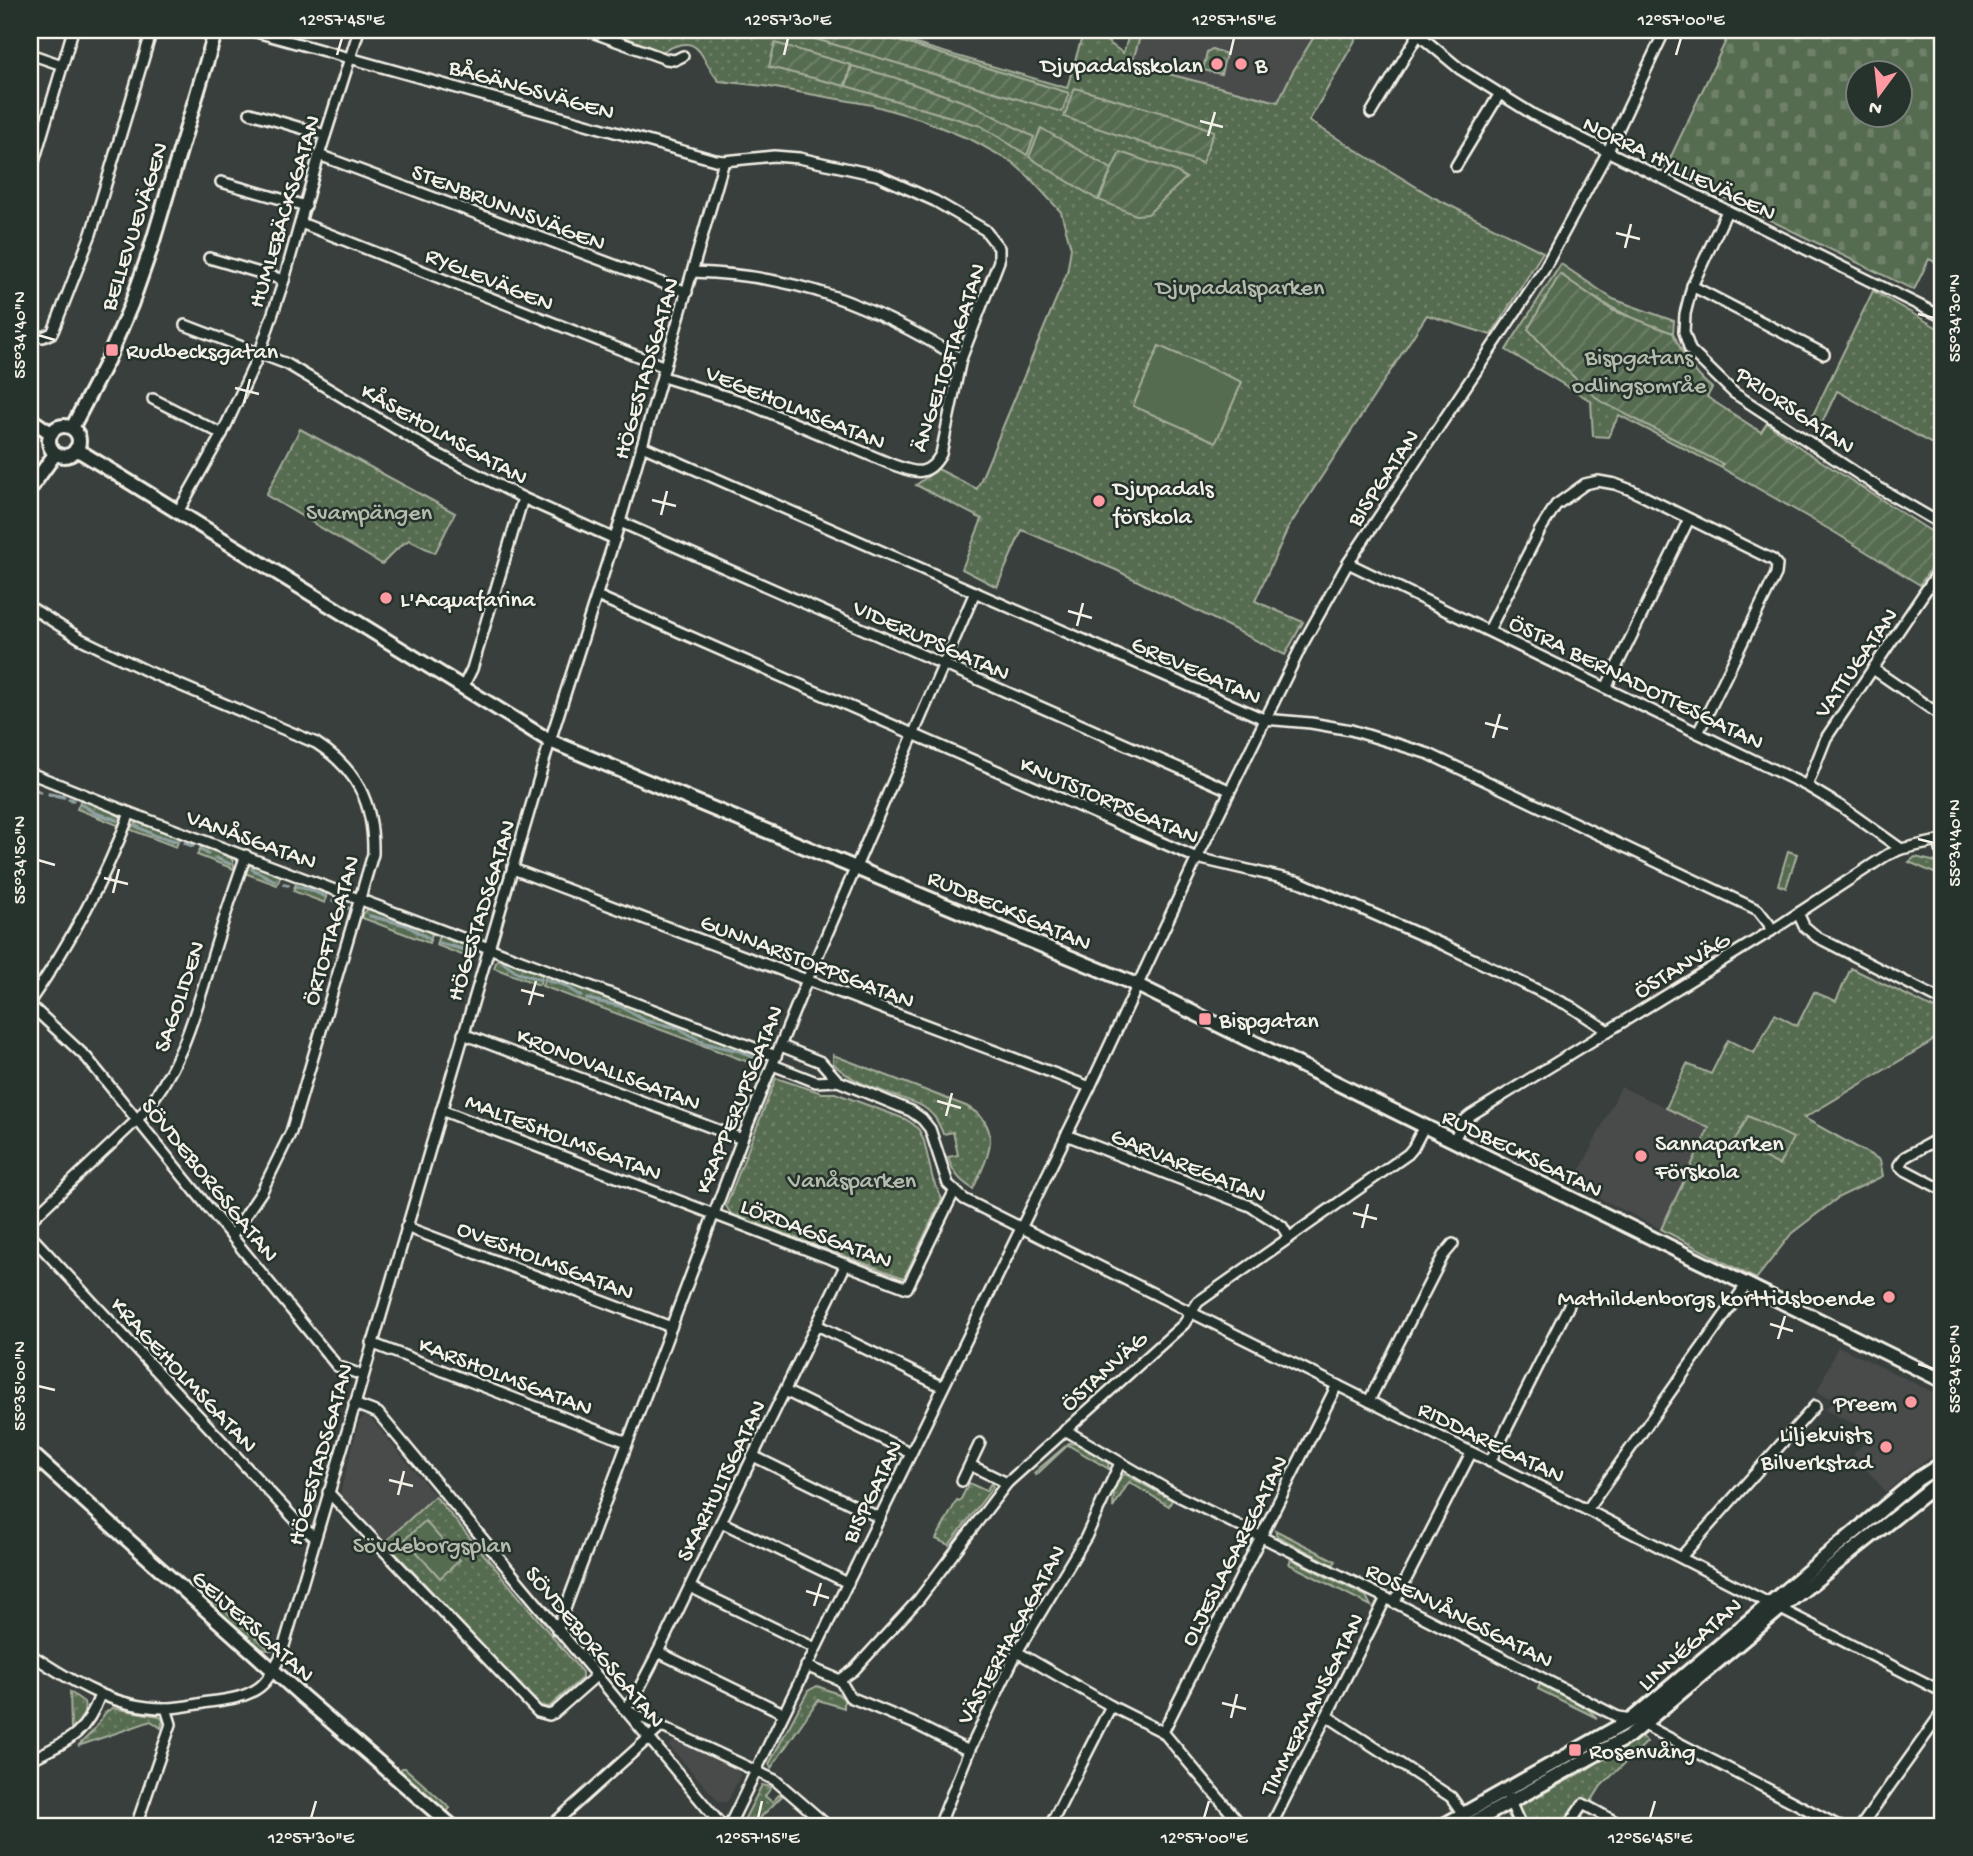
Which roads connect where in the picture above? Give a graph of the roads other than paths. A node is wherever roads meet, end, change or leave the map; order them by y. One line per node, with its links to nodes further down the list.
1 (73, 30): 12 (street)
2 (152, 30): 33 (street)
3 (216, 30): 40 (street, BELLEVUEVÄGEN)
4 (249, 30): 11 (street, BÅGÄNGSVÄGEN)
5 (359, 30): 11 (street, HUMLEBÄCKSGATAN)
6 (586, 30): 10 (street)
7 (1665, 30): 17 (street, BISPGATAN)
8 (1416, 32): 13 (street, NORRA HYLLIEVÄGEN); 15 (street)
9 (30, 54): 12 (street)
10 (683, 56)
11 (350, 58): 16 (street, HUMLEBÄCKSGATAN); 19 (street, BÅGÄNGSVÄGEN)
12 (62, 65): 21 (street)
13 (1499, 95): 17 (street, NORRA HYLLIEVÄGEN); 20 (street)
14 (250, 113): 16 (street)
15 (1371, 113)
16 (325, 135): 18 (street, HUMLEBÄCKSGATAN)
17 (1607, 153): 24 (street, NORRA HYLLIEVÄGEN); 54 (street, BISPGATAN)
18 (319, 155): 23 (street, HUMLEBÄCKSGATAN); 30 (street, STENBRUNNSVÄGEN)
19 (724, 162): 27 (street, HÖGESTADSGATAN); 36 (street, ÄNGELTOFTAGATAN)
20 (1456, 166)
21 (30, 175)
22 (221, 182): 23 (street)
23 (306, 206): 25 (street, HUMLEBÄCKSGATAN)
24 (1727, 211): 29 (street, PRIORSGATAN); 31 (street, NORRA HYLLIEVÄGEN)
25 (301, 223): 28 (street, HUMLEBÄCKSGATAN); 37 (street, RYGLEVÄGEN)
26 (209, 258): 28 (street)
27 (693, 272): 30 (street, HÖGESTADSGATAN); 36 (street)
28 (284, 280): 34 (street, HUMLEBÄCKSGATAN)
29 (1692, 286): 35 (street); 52 (street, PRIORSGATAN)
30 (687, 292): 37 (street, HÖGESTADSGATAN)
31 (1943, 317)
32 (185, 325): 34 (street, KÅSEHOLMSGATAN)
33 (30, 334)
34 (260, 352): 42 (street, HUMLEBÄCKSGATAN); 48 (street, KÅSEHOLMSGATAN)
35 (1824, 354)
36 (961, 359): 46 (street, ÄNGELTOFTAGATAN)
37 (664, 372): 43 (street, HÖGESTADSGATAN); 46 (street, VEGEHOLMSGATAN)
38 (153, 399): 42 (street)
39 (30, 419): 41 (street)
40 (72, 428): 41 (street); 44 (street)
41 (51, 433): 45 (street)
42 (222, 434): 49 (street, HUMLEBÄCKSGATAN)
43 (642, 446): 51 (street, HÖGESTADSGATAN); 56 (street, GREVEGATAN)
44 (76, 449): 45 (street); 49 (street, RUDBECKSGATAN)
45 (55, 454): 47 (street)
46 (916, 472)
47 (30, 489)
48 (523, 498): 53 (street, KÅSEHOLMSGATAN); 62 (street)
49 (178, 512): 62 (street, RUDBECKSGATAN)
50 (1689, 519): 59 (street); 63 (street); 66 (street)
51 (620, 522): 53 (street, HÖGESTADSGATAN); 60 (street, VIDERUPSGATAN)
52 (1943, 525)
53 (615, 539): 57 (street, HÖGESTADSGATAN)
54 (1348, 563): 59 (street, ÖSTRA BERNADOTTESGATAN); 65 (street, BISPGATAN)
55 (1942, 571): 61 (street, VATTUGATAN)
56 (975, 592): 60 (street, KRAPPERUPSGATAN); 65 (street, GREVEGATAN)
57 (597, 596): 67 (street, KNUTSTORPSGATAN); 68 (street, HÖGESTADSGATAN)
58 (30, 607): 80 (street, ÖRTOFTAGATAN)
59 (1489, 630): 63 (street, ÖSTRA BERNADOTTESGATAN)
60 (944, 665): 67 (street, KRAPPERUPSGATAN); 71 (street, VIDERUPSGATAN)
61 (1873, 669): 64 (street); 70 (street, VATTUGATAN)
62 (463, 687): 68 (street, RUDBECKSGATAN)
63 (1606, 688): 66 (street, ÖSTRA BERNADOTTESGATAN)
64 (1943, 717)
65 (1264, 719): 71 (street, BISPGATAN); 82 (street, GREVEGATAN)
66 (1698, 733): 70 (street, ÖSTRA BERNADOTTESGATAN)
67 (912, 735): 76 (street, KNUTSTORPSGATAN); 78 (street, KRAPPERUPSGATAN)
68 (550, 741): 78 (street, RUDBECKSGATAN); 79 (street, HÖGESTADSGATAN)
69 (30, 772): 72 (street, VANÅSGATAN)
70 (1807, 786): 74 (street, ÖSTRA BERNADOTTESGATAN)
71 (1229, 790): 76 (street, BISPGATAN)
72 (130, 813): 75 (street, VANÅSGATAN); 87 (street)
73 (1941, 841): 74 (street, ÖSTANVÄG); 77 (street)
74 (1901, 849): 81 (street, ÖSTANVÄG)
75 (246, 855): 80 (street, VANÅSGATAN); 95 (street, SAGOLIDEN)
76 (1197, 858): 85 (street, BISPGATAN); 88 (street, KNUTSTORPSGATAN)
77 (1943, 858)
78 (856, 867): 84 (street, KRAPPERUPSGATAN); 85 (street, RUDBECKSGATAN)
79 (513, 869): 83 (street, HÖGESTADSGATAN); 84 (street, GUNNARSTORPSGATAN)
80 (360, 899): 83 (street, VANÅSGATAN); 108 (street, ÖRTOFTAGATAN)
81 (1798, 913): 82 (street, ÖSTANVÄG); 86 (street)
82 (1771, 932): 88 (street, ÖSTANVÄG)
83 (489, 947): 89 (street, HÖGESTADSGATAN); 91 (street, VANÅSGATAN)
84 (807, 980): 90 (street, KRAPPERUPSGATAN); 93 (street, GUNNARSTORPSGATAN)
85 (1137, 985): 93 (street, BISPGATAN); 96 (street, RUDBECKSGATAN)
86 (1943, 1001)
87 (30, 1003): 95 (street, SÖVDEBORGSGATAN)
88 (1608, 1031): 100 (street, ÖSTANVÄG)
89 (463, 1034): 94 (street, HÖGESTADSGATAN); 99 (street, KRONOVALLSGATAN)
90 (781, 1046): 91 (street, KRAPPERUPSGATAN); 92 (street)
91 (774, 1060): 92 (street); 99 (street, KRAPPERUPSGATAN)
92 (838, 1082): 102 (street)
93 (1090, 1087): 97 (street, BISPGATAN)
94 (440, 1110): 103 (street, MALTESHOLMSGATAN); 105 (street, HÖGESTADSGATAN)
95 (138, 1119): 104 (street, SAGOLIDEN); 108 (street, SÖVDEBORGSGATAN)
96 (1424, 1127): 100 (street, RUDBECKSGATAN); 109 (street, ÖSTANVÄG)
97 (1066, 1135): 106 (street, BISPGATAN); 109 (street, GARVAREGATAN)
98 (1943, 1136): 101 (street)
99 (742, 1139): 103 (street, KRAPPERUPSGATAN)
100 (1453, 1141): 112 (street, RUDBECKSGATAN)
101 (1943, 1190)
102 (954, 1192): 106 (street); 111 (street, LÖRDAGSGATAN)
103 (713, 1213): 111 (street, LÖRDAGSGATAN); 116 (street, KRAPPERUPSGATAN)
104 (30, 1221)
105 (406, 1227): 116 (street, OVESHOLMSGATAN); 117 (street, HÖGESTADSGATAN)
106 (1022, 1228): 114 (street, RIDDAREGATAN); 121 (street, BISPGATAN)
107 (30, 1235): 144 (street, KRAGEHOLMSGATAN)
108 (232, 1235): 118 (street, SÖVDEBORGSGATAN)
109 (1289, 1238): 114 (street, ÖSTANVÄG)
110 (1453, 1244): 123 (street)
111 (846, 1264): 115 (street, SKARHULTSGATAN)
112 (1746, 1285): 119 (street, RUDBECKSGATAN); 141 (street)
113 (1569, 1305): 133 (street)
114 (1192, 1312): 120 (street, RIDDAREGATAN); 126 (street, ÖSTANVÄG)
115 (817, 1325): 121 (street); 122 (street, SKARHULTSGATAN)
116 (671, 1327): 127 (street, KRAPPERUPSGATAN)
117 (371, 1343): 118 (street, HÖGESTADSGATAN); 127 (street, KARSHOLMSGATAN)
118 (362, 1375): 124 (street, HÖGESTADSGATAN)
119 (1943, 1381)
120 (1337, 1385): 123 (street, RIDDAREGATAN); 145 (street, OLJESLAGAREGATAN)
121 (943, 1387): 131 (street, BISPGATAN)
122 (785, 1391): 131 (street); 132 (street, SKARHULTSGATAN)
123 (1369, 1401): 130 (street, RIDDAREGATAN)
124 (354, 1404): 140 (street, HÖGESTADSGATAN); 151 (street, SÖVDEBORGSGATAN)
125 (1815, 1406): 146 (street)
126 (1065, 1430): 134 (street, ROSENVÅNGSGATAN); 139 (street, ÖSTANVÄG)
127 (627, 1443): 151 (street, KRAPPERUPSGATAN)
128 (980, 1443): 136 (street)
129 (30, 1452): 157 (street, GEIJERSGATAN)
130 (1471, 1452): 133 (street, RIDDAREGATAN); 149 (street, TIMMERMANSGATAN)
131 (911, 1453): 142 (street, BISPGATAN)
132 (753, 1456): 142 (street); 143 (street, SKARHULTSGATAN)
133 (1490, 1462): 141 (street, RIDDAREGATAN)
134 (1120, 1463): 145 (street, ROSENVÅNGSGATAN); 154 (street, VÄSTERHAGAGATAN)
135 (1943, 1463): 150 (street, LINNÉGATAN)
136 (970, 1465): 138 (street); 139 (street)
137 (1943, 1479): 150 (street, LINNÉGATAN)
138 (962, 1481)
139 (1007, 1483): 159 (street, ÖSTANVÄG)
140 (328, 1492): 144 (street, HÖGESTADSGATAN); 158 (street)
141 (1587, 1510): 146 (street, RIDDAREGATAN)
142 (880, 1518): 147 (street, BISPGATAN)
143 (721, 1522): 147 (street); 148 (street, SKARHULTSGATAN)
144 (314, 1536): 157 (street, HÖGESTADSGATAN)
145 (1260, 1536): 149 (street, ROSENVÅNGSGATAN); 170 (street, OLJESLAGAREGATAN)
146 (1681, 1557): 150 (street, RIDDAREGATAN)
147 (848, 1583): 152 (street, BISPGATAN)
148 (690, 1587): 152 (street); 153 (street, SKARHULTSGATAN)
149 (1390, 1601): 167 (street, TIMMERMANSGATAN); 168 (street, ROSENVÅNGSGATAN)
150 (1775, 1606): 160 (street, RIDDAREGATAN); 168 (street, LINNÉGATAN)
151 (557, 1630): 158 (street, SÖVDEBORGSGATAN)
152 (815, 1648): 156 (street, BISPGATAN)
153 (658, 1652): 164 (street, SKARHULTSGATAN); 166 (street)
154 (1017, 1652): 162 (street); 172 (street, VÄSTERHAGAGATAN)
155 (30, 1654): 161 (street)
156 (806, 1667): 159 (street); 166 (street, BISPGATAN)
157 (272, 1670): 163 (street); 178 (street, GEIJERSGATAN)
158 (596, 1676): 164 (street, SÖVDEBORGSGATAN)
159 (840, 1680): 172 (street)
160 (1943, 1692)
161 (100, 1695): 163 (street); 173 (street)
162 (1111, 1706): 170 (street); 184 (street)
163 (166, 1708): 177 (street)
164 (624, 1709): 169 (street); 171 (street, SÖVDEBORGSGATAN)
165 (1943, 1711): 192 (street)
166 (783, 1713): 174 (street, BISPGATAN)
167 (1327, 1716): 176 (street); 186 (street, TIMMERMANSGATAN)
168 (1638, 1722): 175 (street, LINNÉGATAN); 191 (street, ROSENVÅNGSGATAN)
169 (661, 1727): 171 (street); 174 (street)
170 (1163, 1732): 185 (street)
171 (649, 1738): 179 (street); 180 (street, SÖVDEBORGSGATAN)
172 (969, 1751): 183 (street, VÄSTERHAGAGATAN)
173 (30, 1760)
174 (755, 1772): 181 (street, BISPGATAN); 182 (street)
175 (1508, 1797): 176 (street, LINNÉGATAN); 188 (street)
176 (1467, 1822): 187 (street, LINNÉGATAN)
177 (136, 1826)
178 (452, 1826)
179 (551, 1826)
180 (722, 1826)
181 (729, 1826)
182 (828, 1826)
183 (939, 1826)
184 (1050, 1826)
185 (1242, 1826)
186 (1271, 1826)
187 (1442, 1826)
188 (1521, 1826)
189 (1568, 1826): 190 (street)
190 (1623, 1826)
191 (1839, 1826)
192 (1861, 1826)

